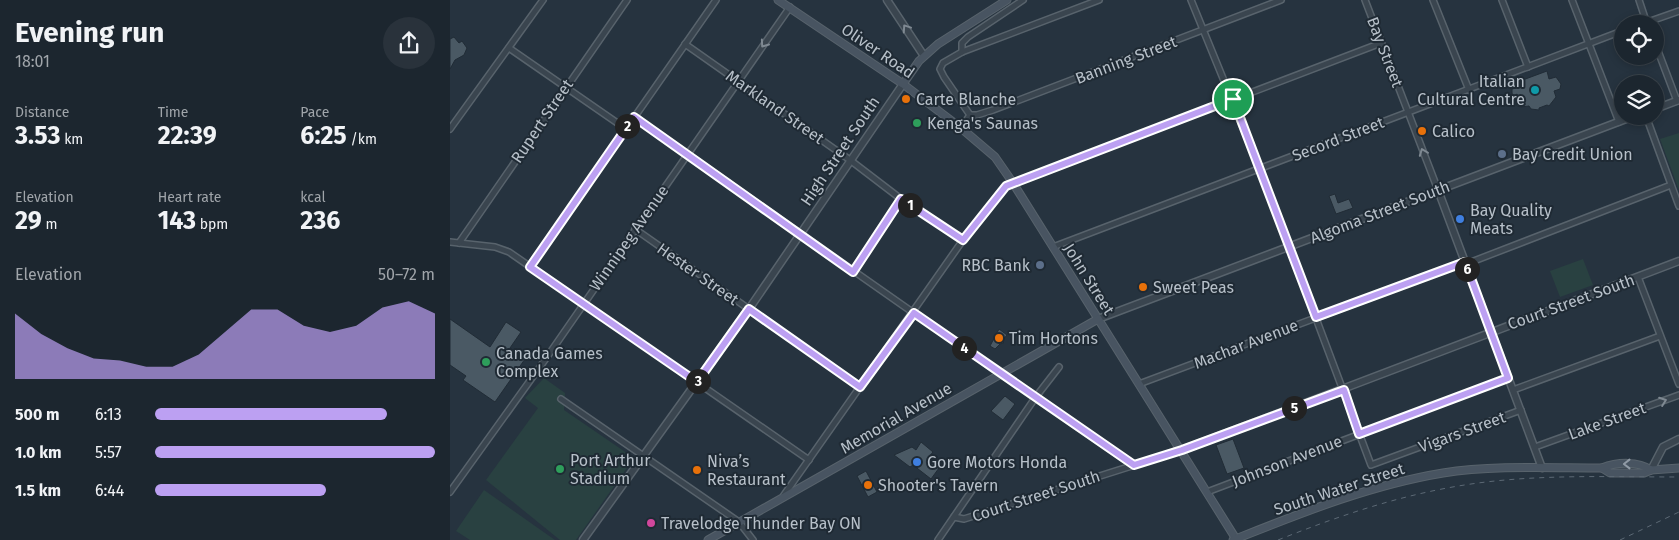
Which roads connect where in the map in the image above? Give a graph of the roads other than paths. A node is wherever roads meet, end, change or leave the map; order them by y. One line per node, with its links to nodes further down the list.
1 (543, 0): 25 (street)
2 (626, 0): 32 (street, Rupert Street)
3 (716, 0): 24 (street)
4 (778, 0): 16 (main road, Oliver Road)
5 (887, 0): 27 (street, one-way to 5)
6 (1007, 0): 27 (main road, High Street South)
7 (1023, 0): 26 (street)
8 (1099, 0): 26 (street)
9 (1192, 0): 20 (street)
10 (1281, 0): 20 (street, Banning Street)
11 (1365, 0): 22 (street, Bay Street)
12 (1432, 0): 33 (street)
13 (1502, 0): 29 (street)
14 (1572, 0): 23 (street)
15 (1639, 0): 18 (street)
16 (790, 7): 30 (street, Winnipeg Avenue, one-way to 30); 31 (main road, Oliver Road)
17 (1679, 11): 19 (street)
18 (1644, 15)
19 (1664, 16)
20 (1203, 31): 34 (street); 39 (street, Banning Street)
21 (1614, 34): 23 (street, Secord Street)
22 (1381, 42): 34 (street); 38 (street, Bay Street)
23 (1588, 43): 29 (street, Secord Street); 37 (street)
24 (685, 44): 30 (street, Markland Street); 40 (street)
25 (509, 48): 32 (street); 44 (street)
26 (962, 52): 39 (street)
27 (924, 56): 31 (main road, High Street South)
28 (1664, 65): 35 (street)
29 (1528, 67): 33 (street, Secord Street)
30 (738, 81): 46 (street, Winnipeg Avenue); 47 (street, Markland Street)
31 (903, 84): 43 (main road, Oliver Road); 47 (street, High Street South)
32 (565, 86): 45 (street); 58 (street, Rupert Street)
33 (1469, 90): 38 (street, Secord Street)
34 (1233, 99): 48 (street); 49 (street)
35 (1678, 100): 36 (street)
36 (1664, 105)
37 (1614, 109)
38 (1408, 113): 48 (street, Secord Street); 51 (street, Bay Street, one-way to 38)
39 (970, 115): 43 (street)
40 (634, 117): 45 (street); 46 (street)
41 (1614, 124): 51 (street, Algoma Street South)
42 (1649, 125): 50 (street)
43 (961, 128): 49 (main road, John Street)
44 (450, 129)
45 (626, 129): 63 (street)
46 (687, 155): 54 (street, Winnipeg Avenue); 55 (street)
47 (850, 160): 52 (street, Markland Street); 55 (street, High Street South)
48 (1260, 169): 59 (street); 60 (street, Secord Street)
49 (1013, 183): 56 (street); 60 (main road, John Street)
50 (1672, 185): 53 (street); 62 (street, Machar Avenue)
51 (1438, 190): 59 (street, Algoma Street South); 62 (street, Bay Street)
52 (901, 199): 56 (street, Markland Street); 64 (street)
53 (1679, 206)
54 (635, 229): 66 (street, Winnipeg Avenue); 67 (street, Hester Street)
55 (801, 234): 64 (street); 67 (street, High Street South)
56 (963, 240): 68 (street)
57 (450, 242): 58 (street)
58 (459, 243): 63 (street)
59 (1289, 246): 69 (street); 70 (street, Algoma Street South)
60 (1053, 248): 70 (main road, John Street)
61 (1679, 261): 65 (street, Court Street South)
62 (1465, 263): 69 (street, Machar Avenue); 71 (street, Bay Street)
63 (530, 267): 66 (street)
64 (853, 272): 68 (street)
65 (1638, 277): 71 (street, Court Street South); 72 (street)
66 (583, 304): 76 (street); 96 (street, Winnipeg Avenue)
67 (749, 309): 76 (street, High Street South); 79 (street, Hester Street)
68 (914, 313): 74 (street); 79 (street)
69 (1316, 317): 77 (street, Machar Avenue); 80 (street)
70 (1098, 319): 74 (main road, Memorial Avenue); 77 (main road, John Street)
71 (1491, 332): 75 (street, Bay Street); 80 (street, Court Street South)
72 (1660, 336): 78 (street); 81 (street)
73 (1059, 368): 83 (street)
74 (1000, 374): 83 (street); 98 (main road, Memorial Avenue)
75 (1508, 378): 81 (street, Bay Street); 86 (street, Johnson Avenue)
76 (697, 382): 90 (street, High Street South); 91 (street)
77 (1139, 384): 89 (main road, John Street)
78 (1679, 384)
79 (860, 387): 91 (street)
80 (1344, 390): 86 (street); 89 (street, Court Street South)
81 (1513, 390): 85 (street, Bay Street)
82 (1679, 395): 88 (street, Lake Street, one-way to 82)
83 (1035, 398): 92 (street); 99 (street)
84 (561, 399): 90 (street)
85 (1521, 410): 86 (street, Vigars Street); 88 (street, Bay Street)
86 (1359, 434): 97 (street, Johnson Avenue)
87 (1679, 439): 95 (street)
88 (1535, 447): 93 (street, Bay Street)
89 (1182, 450): 92 (street, Court Street South); 97 (main road, John Street)
90 (644, 457): 100 (street); 102 (street, High Street South)
91 (809, 460): 98 (street)
92 (1134, 465): 99 (street, Court Street South)
93 (1542, 468): 95 (main road, South Water Street); 101 (main road, South Water Street)
94 (1679, 468): 95 (main road, South Water Street)
95 (1651, 470)
96 (450, 492)
97 (1207, 492): 101 (main road, John Street)
98 (781, 500): 100 (main road, Memorial Avenue)
99 (954, 517): 105 (street)
100 (739, 522): 103 (main road, Memorial Avenue); 104 (street)
101 (1235, 539)
102 (583, 540)
103 (708, 540)
104 (753, 540)
105 (938, 540)

